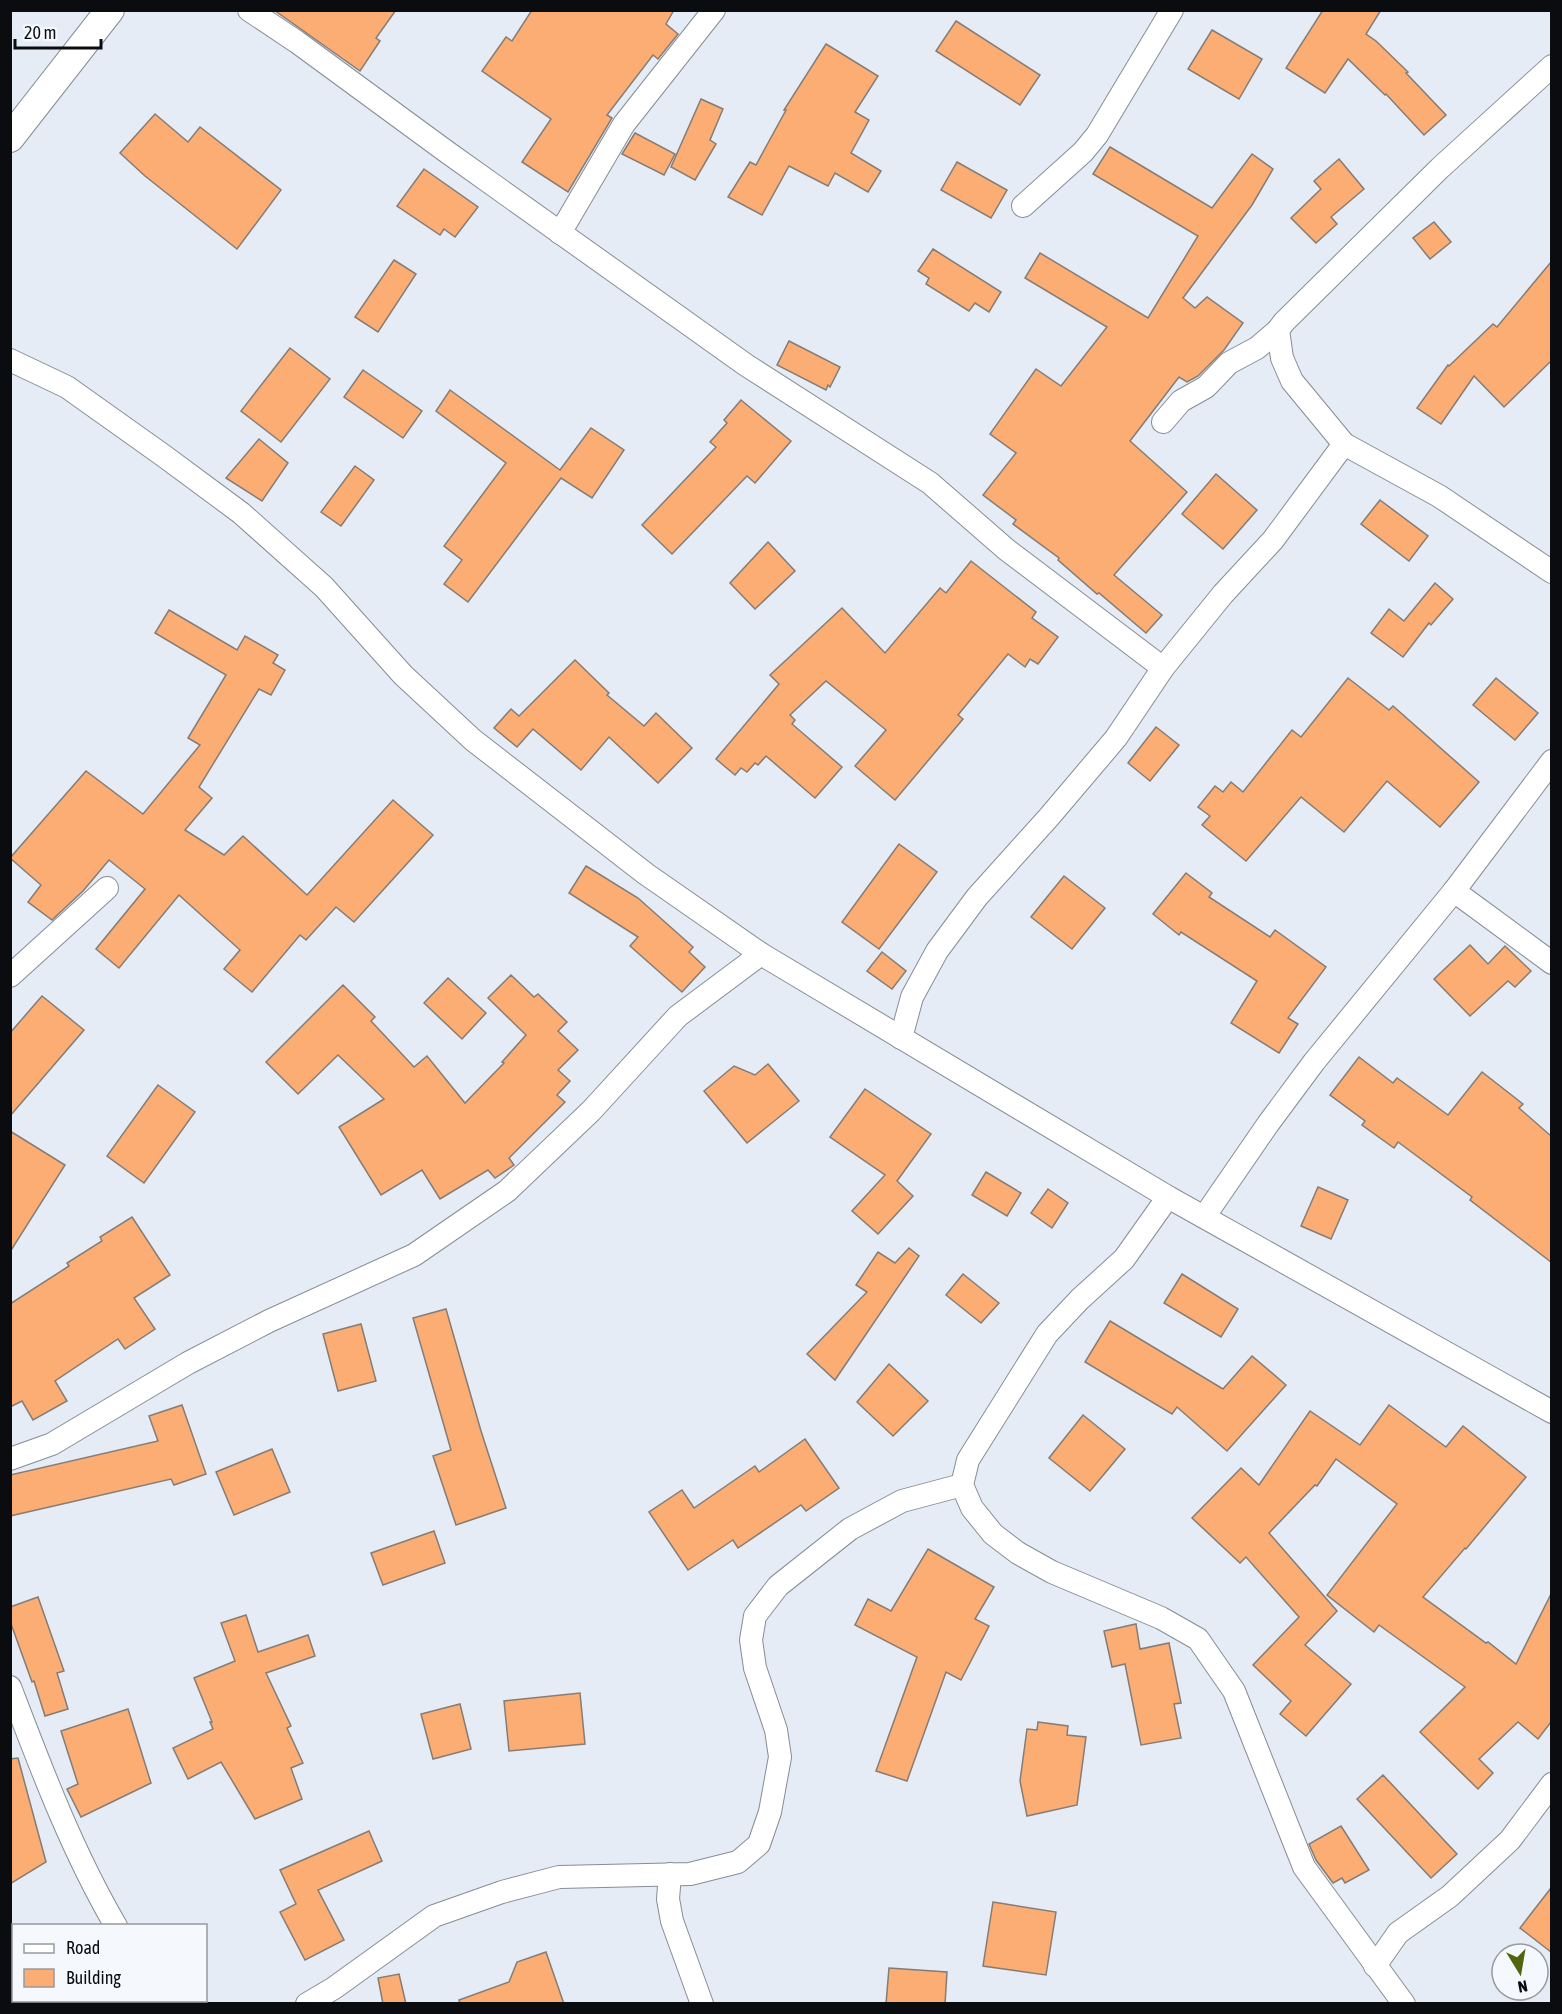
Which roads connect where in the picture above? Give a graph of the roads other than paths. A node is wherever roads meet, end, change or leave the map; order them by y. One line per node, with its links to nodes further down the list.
1 (110, 10): 6 (street)
2 (249, 10): 8 (street)
3 (714, 10): 8 (street)
4 (1172, 10): 7 (street)
5 (1551, 66): 9 (street)
6 (10, 138)
7 (1023, 206)
8 (560, 233): 14 (street)
9 (1278, 330): 11 (street); 12 (street)
10 (10, 360): 18 (street)
11 (1162, 422)
12 (1344, 444): 13 (street); 14 (street)
13 (1551, 572)
14 (1163, 668): 21 (street)
15 (1551, 761): 17 (street)
16 (107, 888): 20 (street)
17 (1454, 891): 19 (street); 23 (street)
18 (761, 954): 21 (street); 25 (street)
19 (1551, 963)
20 (10, 976)
21 (901, 1038): 22 (street)
22 (1168, 1197): 23 (street); 26 (street)
23 (1204, 1217): 24 (street)
24 (1551, 1412)
25 (10, 1459)
26 (962, 1485): 29 (street); 31 (street)
27 (10, 1687): 30 (street)
28 (1551, 1784): 31 (street)
29 (670, 1874): 32 (street); 33 (street)
30 (115, 1924)
31 (1375, 1966): 34 (street)
32 (307, 2004)
33 (702, 2004)
34 (1404, 2004)

